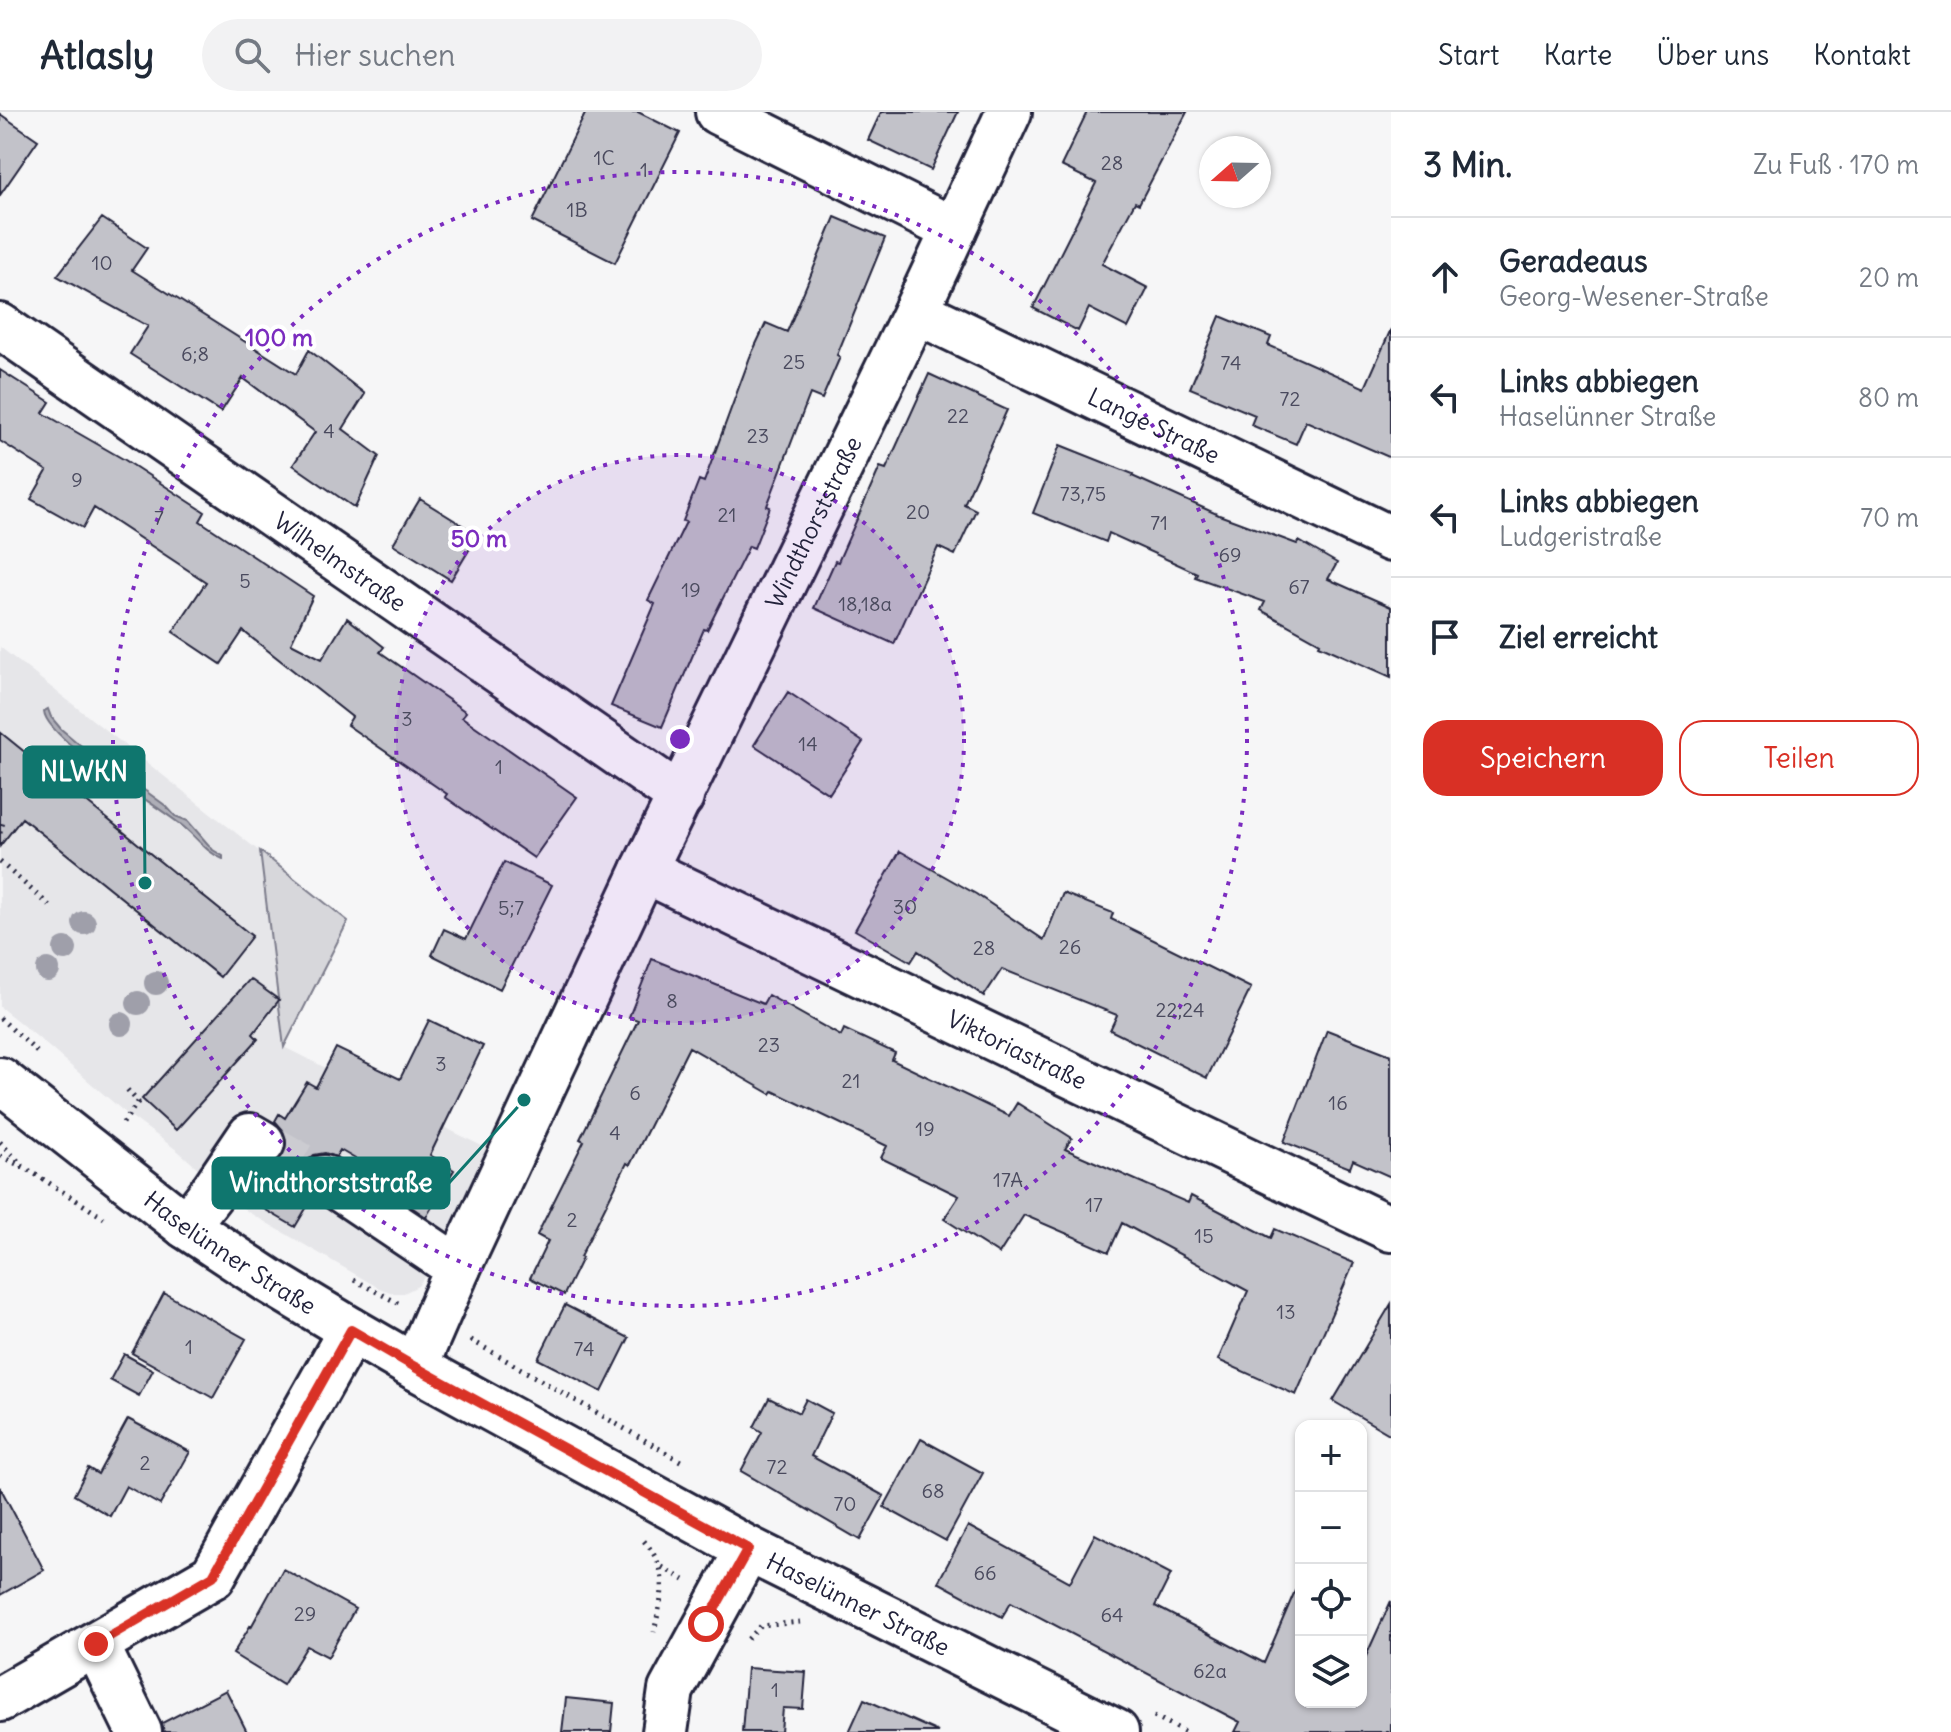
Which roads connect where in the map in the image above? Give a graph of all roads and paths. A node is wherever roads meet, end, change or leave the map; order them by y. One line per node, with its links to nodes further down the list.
1 (718, 112): 3 (street)
2 (1009, 112): 3 (street, Windthorststraße)
3 (954, 230): 4 (street, Windthorststraße)
4 (916, 311): 6 (street, Lange Straße); 7 (street, Windthorststraße)
5 (0, 326): 7 (street, Wilhelmstraße)
6 (1391, 539)
7 (681, 797): 12 (street, Windthorststraße)
8 (3, 822): 9 (path)
9 (0, 833)
10 (0, 852): 11 (path)
11 (0, 863): 13 (path)
12 (644, 870): 24 (street, Viktoriastraße); 25 (street, Windthorststraße)
13 (50, 906)
14 (0, 1018): 15 (path)
15 (40, 1055)
16 (0, 1080): 23 (street, Haselünner Straße)
17 (125, 1087): 18 (path)
18 (134, 1132)
19 (0, 1142): 21 (path)
20 (262, 1143): 23 (street)
21 (0, 1156)
22 (324, 1178): 25 (street)
23 (186, 1226): 28 (street, Haselünner Straße)
24 (1391, 1229)
25 (458, 1268): 27 (street, Windthorststraße)
26 (351, 1278): 27 (path)
27 (436, 1322): 29 (street, Windthorststraße); 30 (path)
28 (351, 1330): 29 (street, Haselünner Straße); 32 (street)
29 (415, 1367): 31 (street, Haselünner Straße)
30 (686, 1464)
31 (748, 1549): 34 (street, Haselünner Straße); 36 (street)
32 (96, 1644): 33 (street); 35 (street)
33 (0, 1699)
34 (1130, 1721): 37 (path)
35 (139, 1732)
36 (665, 1732)
37 (1185, 1732)

